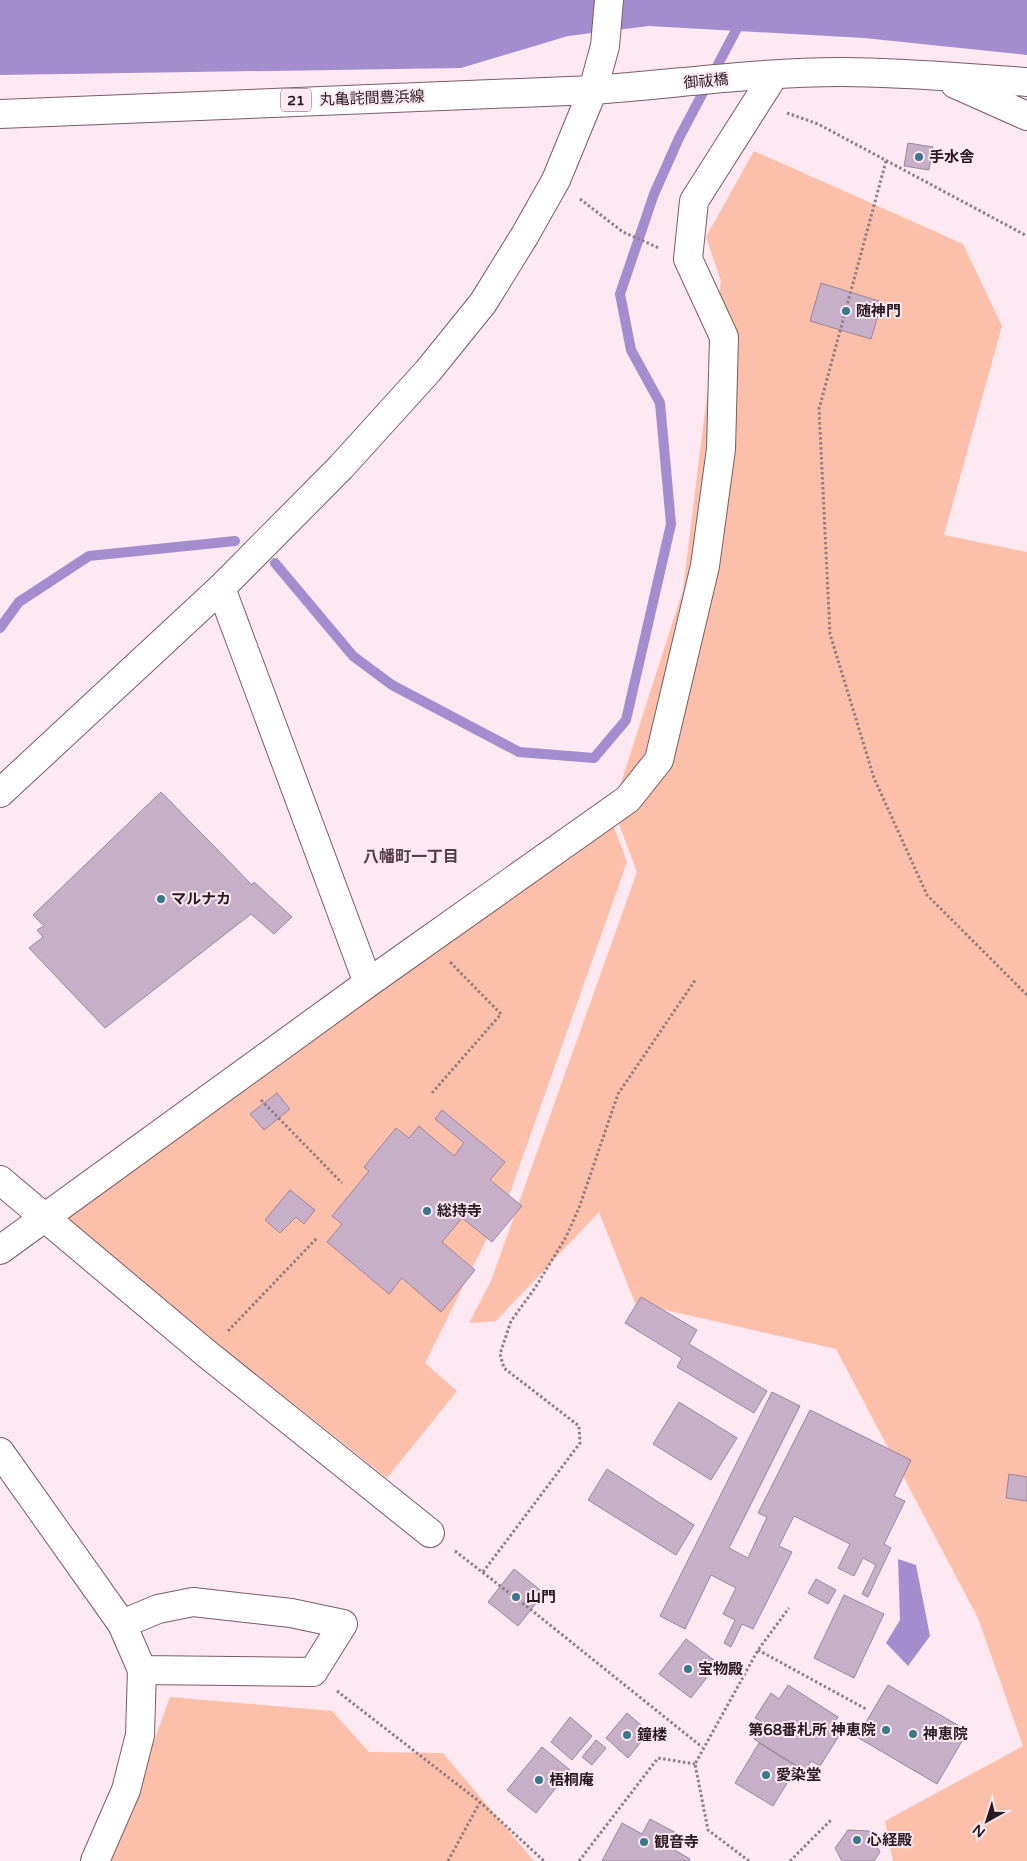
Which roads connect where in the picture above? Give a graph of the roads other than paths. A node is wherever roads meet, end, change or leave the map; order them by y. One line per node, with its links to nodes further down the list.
1 (609, 0): 5 (street)
2 (774, 75): 3 (street, 御祓橋); 5 (street, 御祓橋); 10 (street)
3 (935, 76): 4 (street, 御祓橋); 7 (street)
4 (1027, 82)
5 (593, 90): 6 (street, 丸亀詫間豊浜線 / 21); 8 (street)
6 (0, 114)
7 (1027, 116)
8 (221, 588): 9 (street); 10 (street)
9 (0, 793)
10 (368, 983): 12 (street)
11 (0, 1180): 12 (street)
12 (43, 1218): 13 (street); 15 (street)
13 (0, 1250)
14 (0, 1452): 16 (street)
15 (430, 1533)
16 (122, 1624): 17 (street); 17 (street)
17 (142, 1670): 18 (street)
18 (95, 1861)

